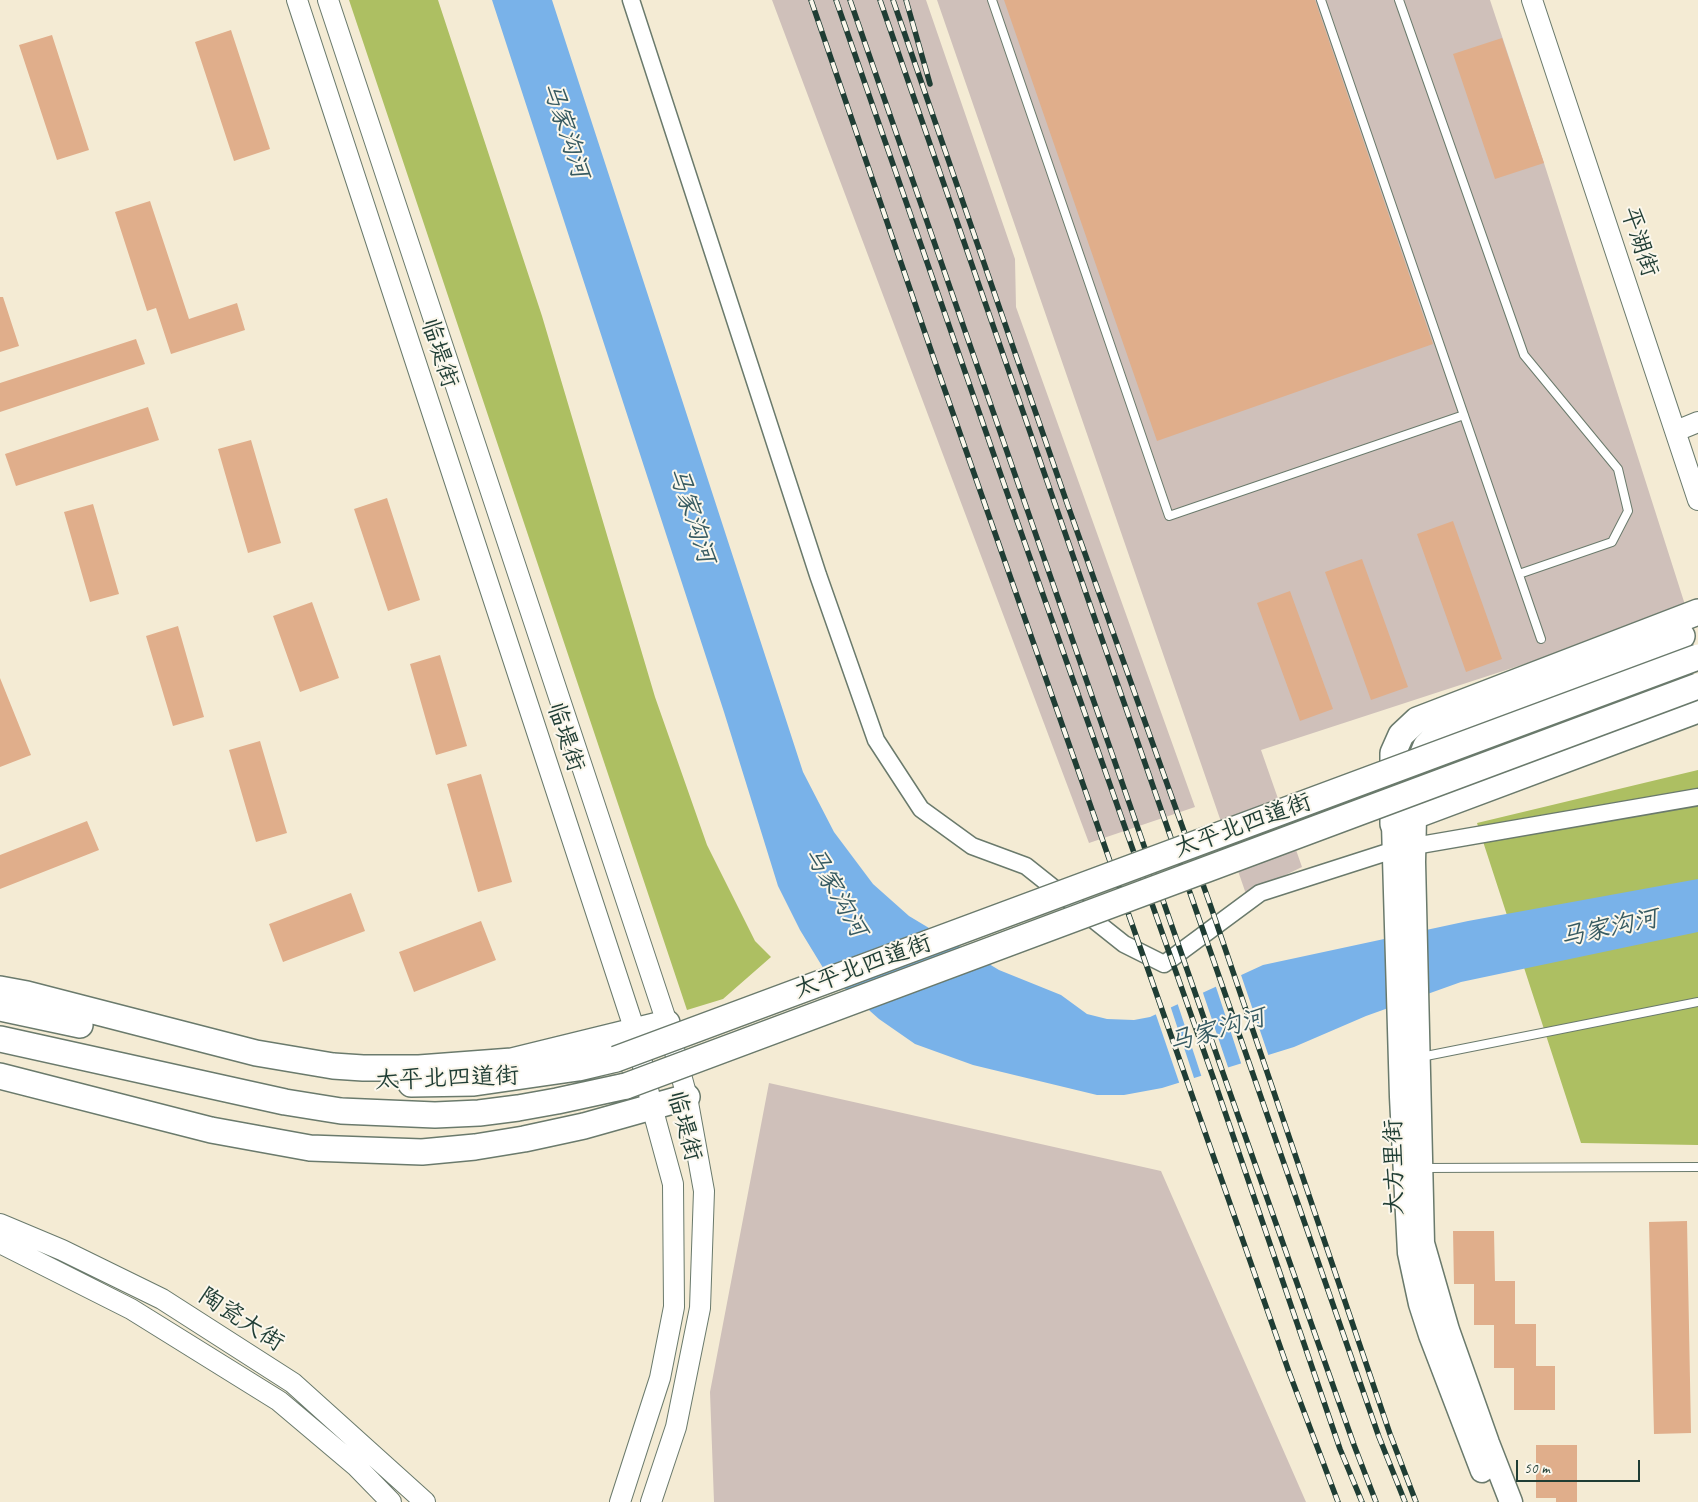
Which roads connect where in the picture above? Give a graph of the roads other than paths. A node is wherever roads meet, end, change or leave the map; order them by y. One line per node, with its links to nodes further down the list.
1 (297, 0): 26 (street, 临堤街)
2 (328, 0): 25 (street, 临堤街)
3 (631, 0): 21 (street)
4 (992, 0): 8 (lane)
5 (1321, 0): 8 (lane)
6 (1399, 0): 12 (lane)
7 (1532, 0): 10 (street, 平湖街)
8 (1464, 415): 12 (lane)
9 (1698, 422): 10 (street)
10 (1676, 431): 11 (street, 平湖街)
11 (1698, 500)
12 (1519, 574): 15 (lane)
13 (1698, 612): 20 (main road)
14 (1698, 630): 20 (main road)
15 (1541, 639)
16 (1698, 657): 24 (main road, 太平北四道街, bridge)
17 (1698, 686): 27 (main road, 太平北四道街, bridge)
18 (1698, 710): 20 (main road)
19 (1698, 797): 21 (street)
20 (1404, 820): 21 (main road, 大方里街)
21 (1404, 848): 28 (main road, 大方里街)
22 (0, 989): 26 (main road, 太平北四道街)
23 (1698, 1002): 28 (lane)
24 (0, 1008)
25 (667, 1023): 26 (main road, 太平北四道街); 30 (street, 临堤街)
26 (635, 1031): 31 (street, 临堤街)
27 (0, 1039)
28 (1409, 1058): 33 (main road, 大方里街); 40 (main road, 大方里街)
29 (0, 1076): 31 (main road)
30 (687, 1097): 31 (main road); 39 (street, 临堤街)
31 (652, 1107): 38 (street, 临堤街)
32 (1698, 1167): 33 (lane)
33 (1421, 1168): 41 (main road, 大方里街)
34 (0, 1224): 37 (street, 陶瓷大街)
35 (0, 1243): 36 (street, 陶瓷大街)
36 (391, 1502)
37 (425, 1502)
38 (620, 1502)
39 (651, 1502)
40 (1494, 1502)
41 (1511, 1502)

